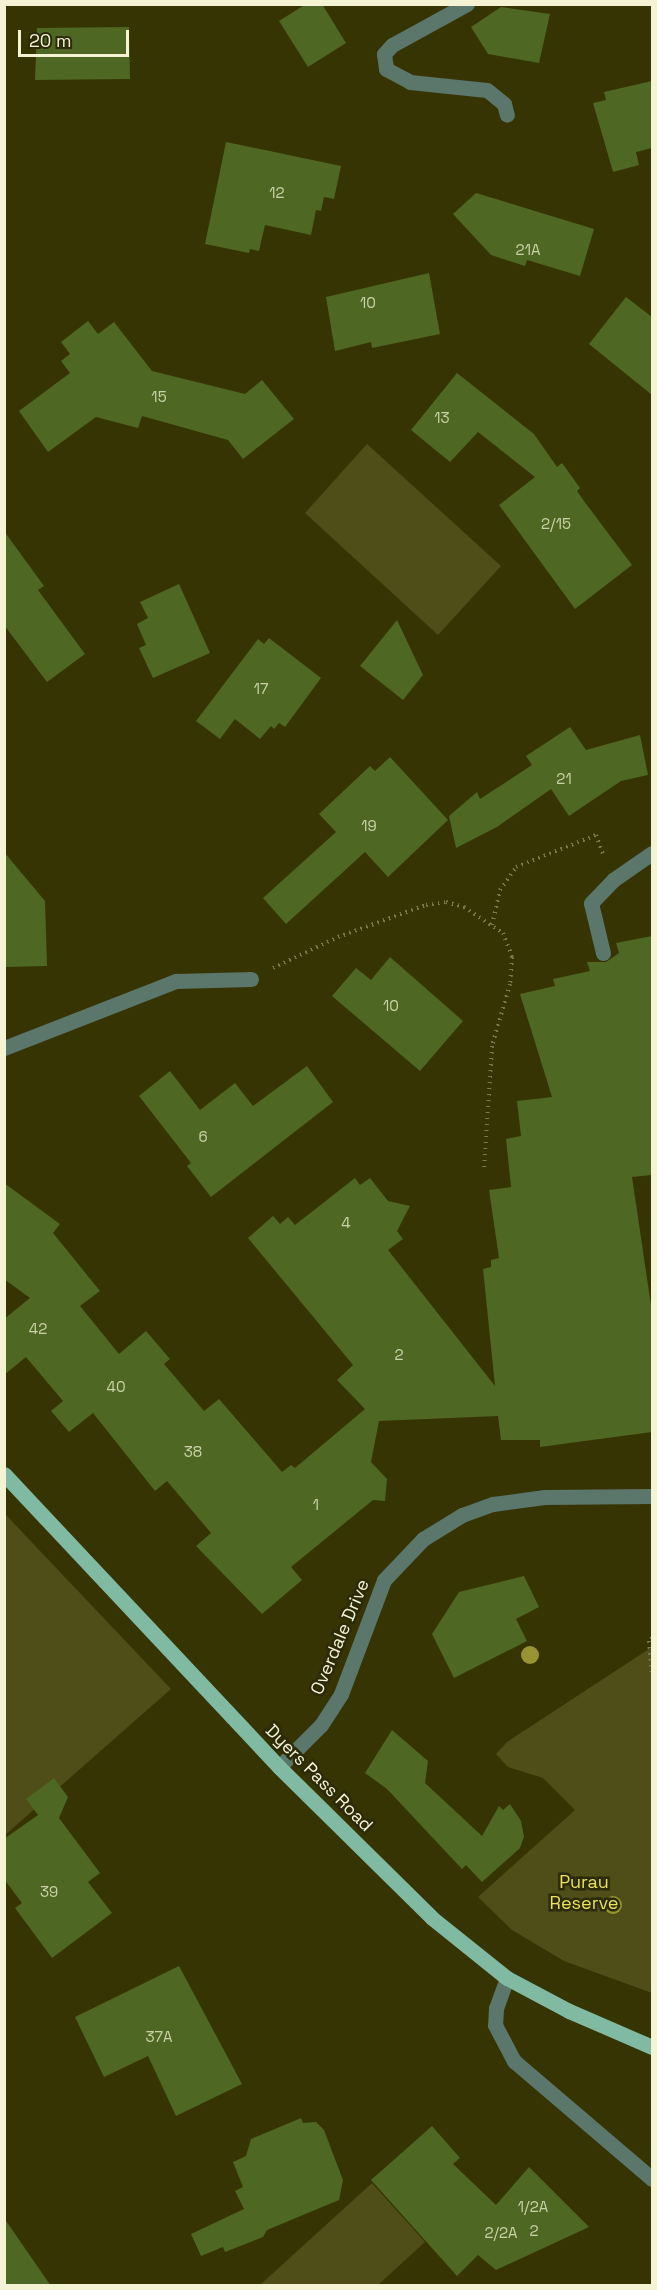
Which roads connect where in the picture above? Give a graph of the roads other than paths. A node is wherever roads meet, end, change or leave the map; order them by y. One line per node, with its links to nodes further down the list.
1 (467, 4): 2 (street)
2 (507, 115)
3 (652, 853): 4 (street)
4 (603, 953)
5 (251, 979): 6 (street)
6 (4, 1048)
7 (4, 1474): 9 (main road, Dyers Pass Road)
8 (652, 1496): 9 (street, Overdale Drive)
9 (279, 1767): 10 (main road, Dyers Pass Road)
10 (507, 1978): 11 (main road, Dyers Pass Road); 12 (street)
11 (652, 2047)
12 (652, 2179)

